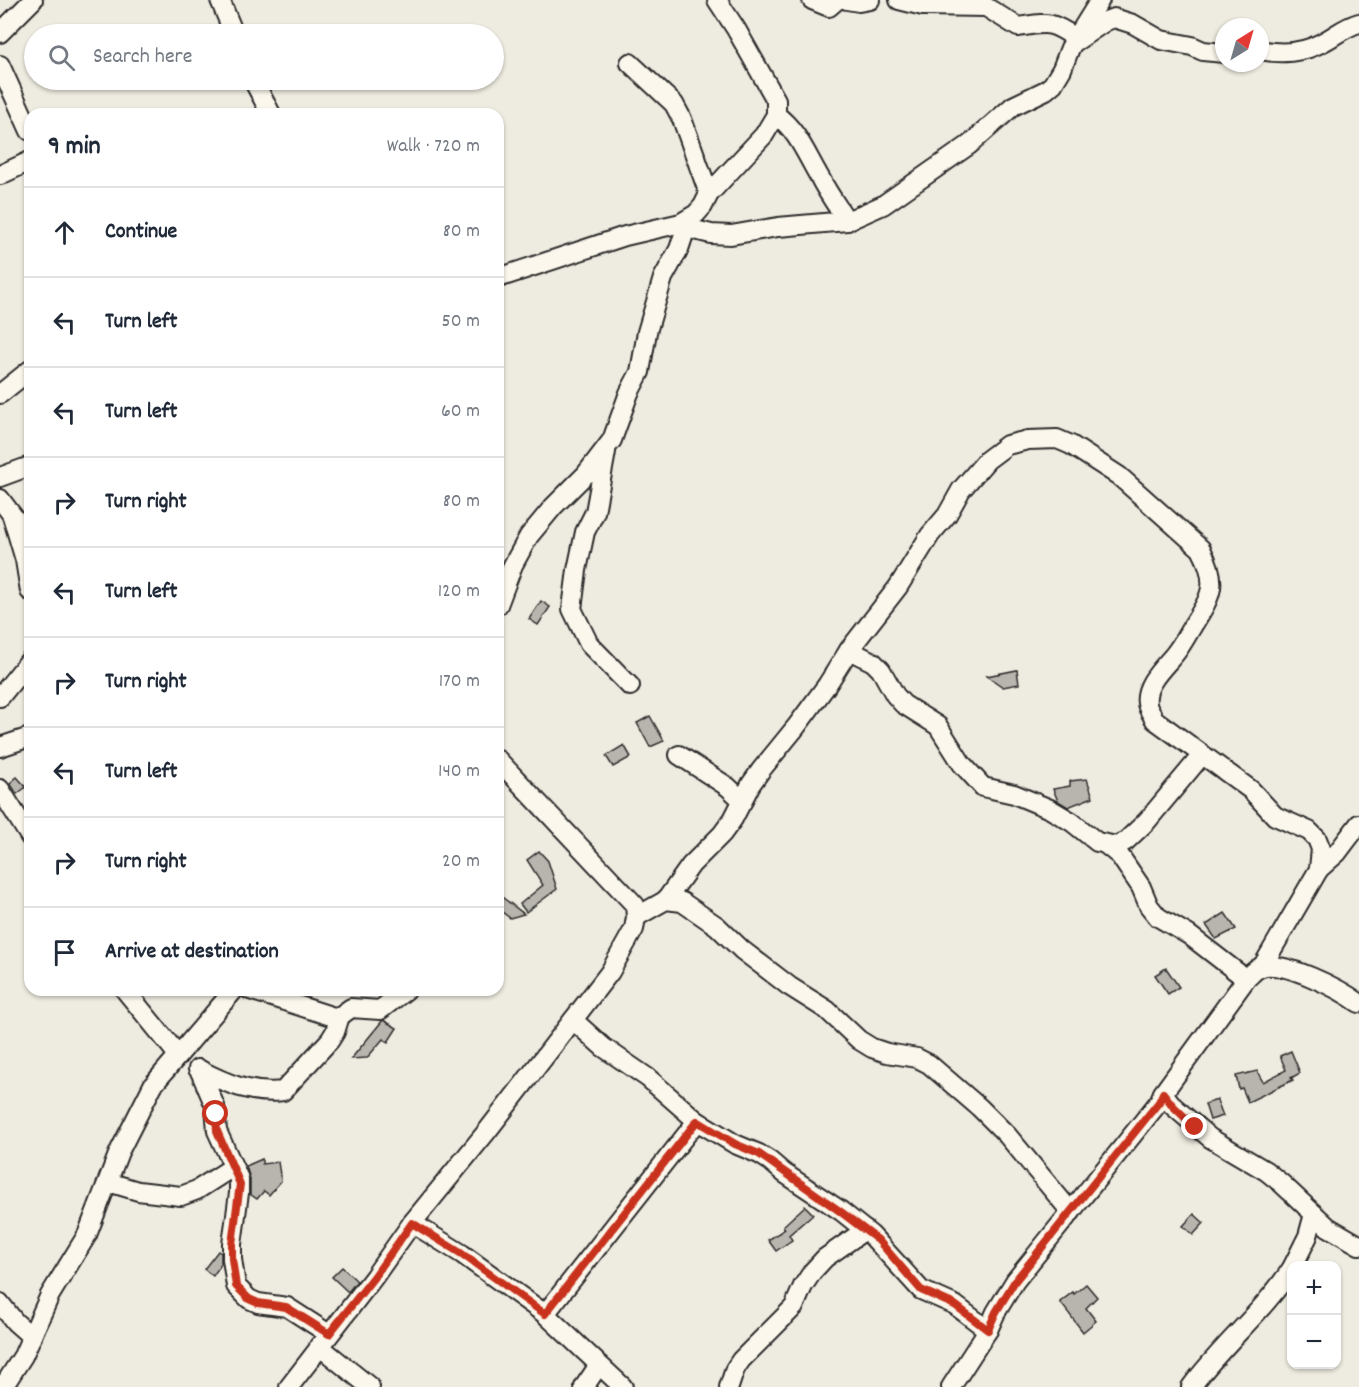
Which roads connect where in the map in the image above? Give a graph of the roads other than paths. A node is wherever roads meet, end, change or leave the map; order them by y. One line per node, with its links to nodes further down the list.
1 (33, 0): 12 (street)
2 (220, 0): 11 (street)
3 (717, 0): 20 (street)
4 (812, 0): 5 (street)
5 (836, 0)
6 (847, 0): 7 (street)
7 (870, 0)
8 (899, 0): 13 (street)
9 (1100, 0): 13 (street)
10 (1359, 23): 14 (street)
11 (230, 24)
12 (0, 33)
13 (1075, 40): 15 (street); 25 (street)
14 (1269, 51)
15 (1215, 52)
16 (630, 63): 24 (street)
17 (0, 65): 21 (street)
18 (259, 90): 19 (street)
19 (268, 108)
20 (776, 115): 24 (street); 25 (street)
21 (24, 118)
22 (24, 163): 23 (street)
23 (0, 175)
24 (709, 194): 26 (street)
25 (847, 221): 26 (street)
26 (688, 224): 27 (street); 30 (street)
27 (504, 276)
28 (24, 375): 29 (street)
29 (0, 394)
30 (607, 448): 37 (street); 40 (street)
31 (24, 468): 32 (street)
32 (0, 477)
33 (0, 499): 34 (street)
34 (12, 516): 35 (street); 36 (street)
35 (24, 529)
36 (24, 557)
37 (504, 588)
38 (849, 650): 45 (street); 48 (street); 51 (street)
39 (24, 667): 41 (street)
40 (630, 686)
41 (0, 697)
42 (24, 739): 43 (street)
43 (0, 747)
44 (679, 755): 48 (street)
45 (1203, 755): 51 (street); 52 (street)
46 (504, 766): 54 (street)
47 (1, 794): 50 (street)
48 (743, 801): 53 (street)
49 (1359, 824): 52 (street)
50 (24, 828)
51 (1106, 844): 56 (street)
52 (1318, 869): 55 (street)
53 (666, 900): 54 (street); 70 (street)
54 (636, 917): 63 (street)
55 (1262, 967): 56 (street); 61 (street)
56 (1246, 979): 66 (street)
57 (130, 996): 64 (street)
58 (229, 996): 64 (street)
59 (268, 996): 62 (street)
60 (398, 996): 62 (street)
61 (1359, 1003)
62 (340, 1016): 65 (street)
63 (573, 1020): 67 (street); 72 (street)
64 (176, 1058): 65 (street); 69 (street)
65 (199, 1069): 68 (street)
66 (1163, 1093): 70 (street); 71 (street)
67 (697, 1121): 73 (street); 78 (street)
68 (233, 1167): 69 (street); 81 (street)
69 (108, 1182): 80 (street)
70 (1071, 1212): 79 (street)
71 (1314, 1214): 74 (street); 75 (street)
72 (412, 1223): 78 (street); 81 (street)
73 (865, 1230): 79 (street); 88 (street)
74 (1359, 1245)
75 (1295, 1261)
76 (1287, 1274): 90 (street)
77 (0, 1302): 80 (street)
78 (545, 1314): 82 (street)
79 (988, 1330): 89 (street)
80 (32, 1337): 83 (street)
81 (324, 1340): 84 (street); 85 (street)
82 (599, 1365): 86 (street); 87 (street)
83 (3, 1387)
84 (288, 1387)
85 (370, 1387)
86 (584, 1387)
87 (623, 1387)
88 (729, 1387)
89 (951, 1387)
90 (1191, 1387)

